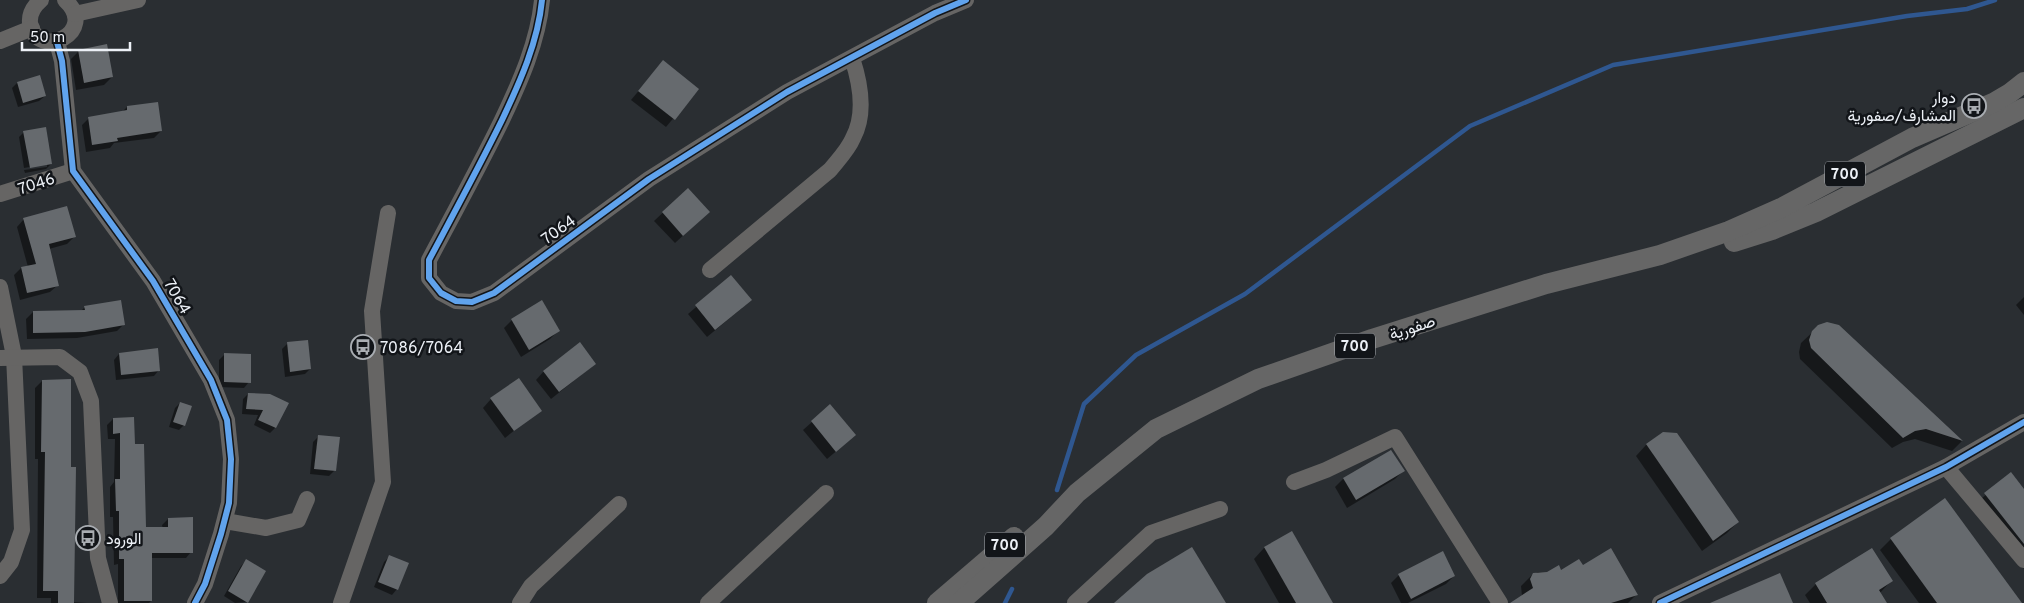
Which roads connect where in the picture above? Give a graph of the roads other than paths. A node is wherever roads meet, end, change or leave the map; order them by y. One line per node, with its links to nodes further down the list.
1 (41, 0): 8 (street)
2 (65, 0): 7 (street)
3 (138, 0): 7 (street)
4 (542, 0): 11 (street, 7064)
5 (966, 0): 6 (street, 7064)
6 (935, 7): 11 (street, 7064)
7 (75, 14): 10 (street)
8 (32, 28): 9 (street); 10 (street)
9 (0, 41)
10 (57, 42): 14 (street)
11 (852, 58): 18 (street)
12 (2024, 82): 17 (main road, 700)
13 (2024, 108): 17 (main road, 700)
14 (73, 171): 15 (street, 7046); 29 (street, 7064)
15 (0, 194)
16 (388, 213): 34 (street)
17 (1660, 255): 25 (main road, صفورية / 700)
18 (710, 270)
19 (0, 287): 20 (street)
20 (7, 357): 31 (street); 32 (street)
21 (2024, 422): 22 (street)
22 (1946, 467): 30 (street); 41 (street)
23 (1294, 482): 40 (street)
24 (826, 493): 36 (street)
25 (1076, 493): 37 (main road, صفورية / 700); 38 (main road, صفورية / 700)
26 (307, 499): 29 (street)
27 (619, 504): 35 (street)
28 (1220, 510): 39 (street)
29 (225, 521): 33 (street, 7064)
30 (2024, 560)
31 (0, 576)
32 (110, 603)
33 (195, 603)
34 (341, 603)
35 (520, 603)
36 (708, 603)
37 (937, 603)
38 (959, 603)
39 (1074, 603)
40 (1500, 603)
41 (1660, 603)

